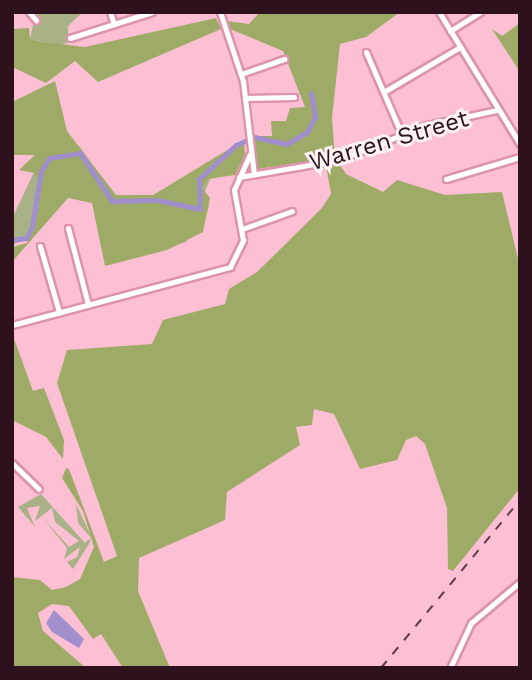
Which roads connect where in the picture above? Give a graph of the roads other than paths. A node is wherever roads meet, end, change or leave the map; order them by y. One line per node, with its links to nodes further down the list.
1 (29, 12): 7 (street)
2 (110, 12): 8 (street)
3 (152, 12): 8 (street)
4 (221, 12): 14 (street)
5 (439, 12): 9 (street)
6 (481, 12): 9 (street)
7 (36, 20)
8 (114, 24): 10 (street)
9 (450, 31): 11 (street)
10 (70, 38)
11 (460, 47): 15 (street); 18 (street)
12 (366, 52): 15 (street)
13 (284, 59): 14 (street)
14 (241, 74): 16 (street)
15 (387, 90): 19 (street)
16 (245, 97): 17 (street); 21 (street)
17 (294, 97)
18 (497, 110): 19 (street, Warren Street); 20 (street)
19 (402, 135): 23 (street, Warren Street)
20 (520, 144)
21 (250, 154): 23 (street); 25 (street)
22 (520, 159): 24 (street); 24 (street)
23 (254, 174): 25 (street, Warren Street)
24 (460, 175): 26 (street)
25 (239, 177): 29 (street)
26 (446, 179)
27 (292, 211): 29 (street)
28 (68, 228): 31 (street)
29 (242, 229): 31 (street)
30 (40, 246): 32 (street)
31 (88, 304): 32 (street)
32 (59, 312): 33 (street)
33 (12, 325)
34 (12, 463): 35 (street)
35 (38, 489)
36 (520, 582): 37 (street)
37 (450, 668)

